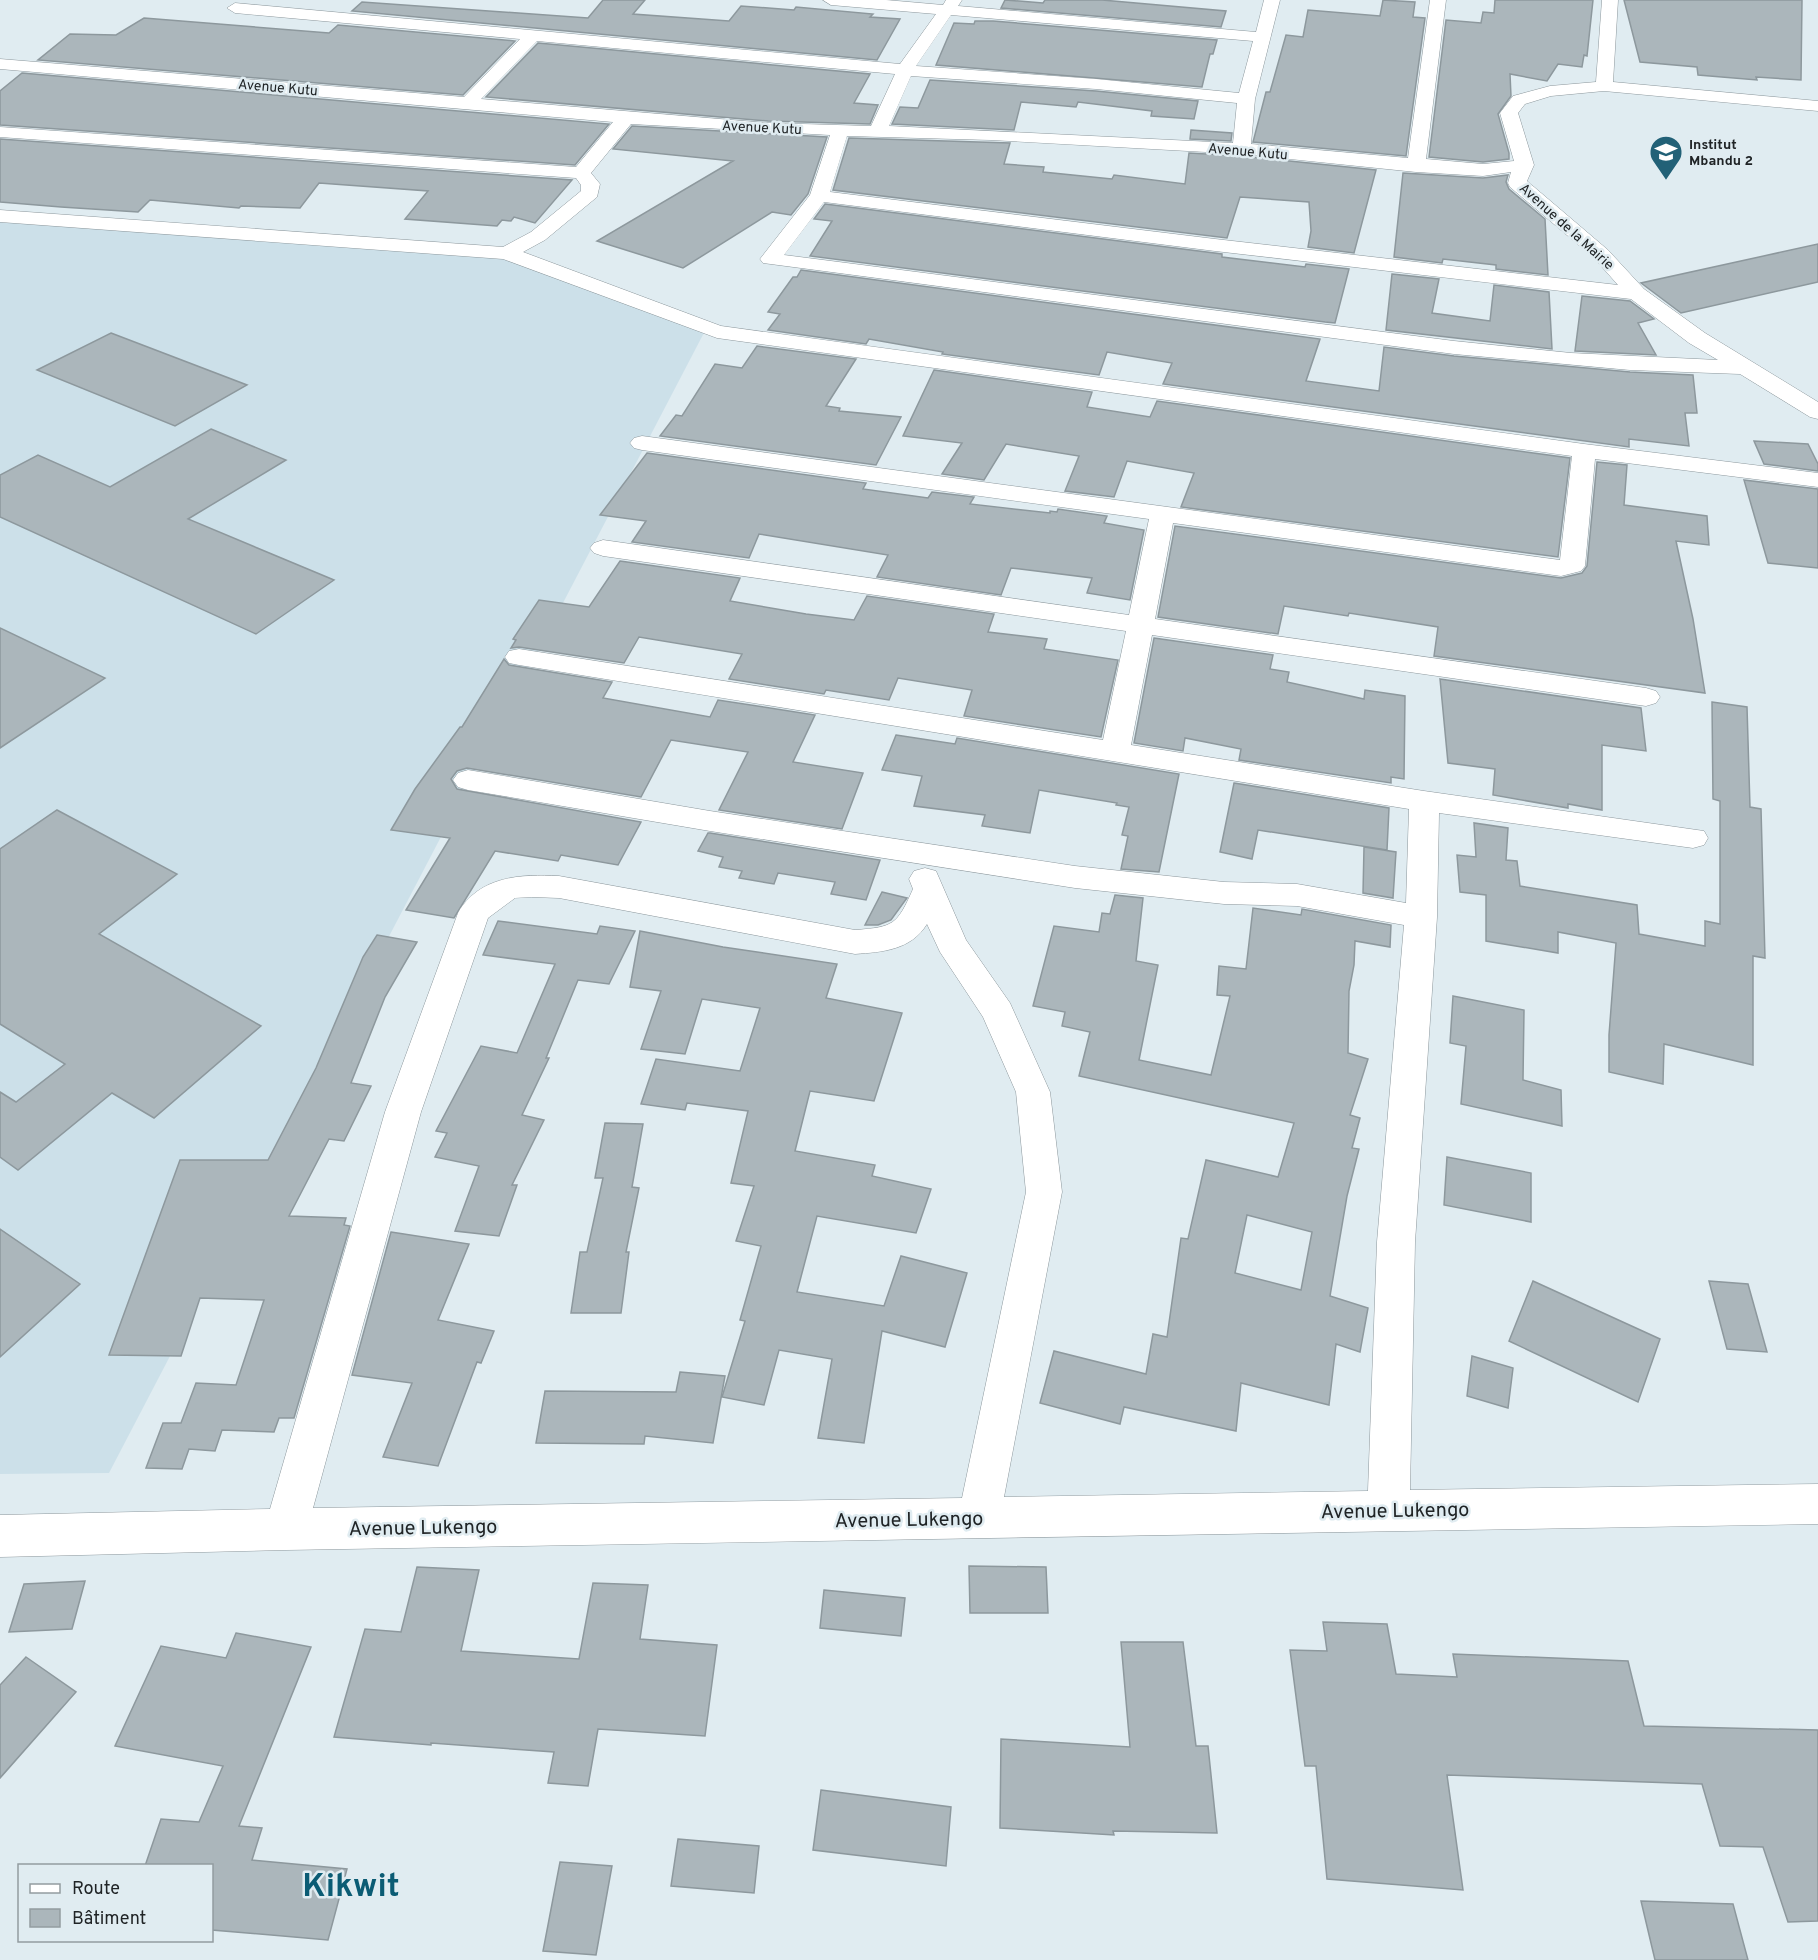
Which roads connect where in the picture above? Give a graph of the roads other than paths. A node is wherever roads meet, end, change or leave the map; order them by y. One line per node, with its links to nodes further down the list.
1 (831, 0): 5 (street)
2 (1272, 0): 8 (street)
3 (1438, 0): 21 (street)
4 (1610, 0): 11 (street)
5 (951, 5): 8 (street); 10 (street)
6 (235, 8): 7 (street)
7 (532, 36): 10 (street); 13 (street)
8 (1261, 37): 12 (street)
9 (0, 64): 13 (street, Avenue Kutu)
10 (905, 70): 12 (street); 18 (street)
11 (1604, 86): 14 (street, Avenue de la Mairie); 20 (street, Avenue de la Mairie)
12 (1246, 99): 19 (street)
13 (468, 103): 15 (street, Avenue Kutu)
14 (1818, 106)
15 (626, 118): 16 (street, Avenue Kutu); 22 (street)
16 (840, 131): 18 (street, Avenue Kutu); 23 (street)
17 (0, 132): 22 (street)
18 (877, 133): 19 (street, Avenue Kutu)
19 (1242, 149): 21 (street, Avenue Kutu)
20 (1525, 165): 21 (street, Avenue Kutu); 26 (street, Avenue de la Mairie)
21 (1416, 166)
22 (581, 173): 25 (street)
23 (819, 195): 26 (street); 27 (street)
24 (0, 216): 25 (street)
25 (506, 253): 30 (street)
26 (1637, 292): 27 (street, Avenue de la Mairie)
27 (1747, 367): 28 (street, Avenue de la Mairie)
28 (1818, 412)
29 (642, 443): 32 (street)
30 (1584, 451): 31 (street); 32 (street)
31 (1818, 480)
32 (1162, 514): 34 (street)
33 (603, 548): 34 (street)
34 (1140, 626): 36 (street); 37 (street)
35 (519, 657): 37 (street)
36 (1646, 697)
37 (1115, 752): 39 (street)
38 (468, 780): 41 (street)
39 (1424, 801): 40 (street); 43 (street)
40 (1693, 838)
41 (914, 852): 42 (street); 43 (street)
42 (929, 889): 46 (street); 47 (street)
43 (1420, 917): 45 (street)
44 (1818, 1504): 45 (street, Avenue Lukengo)
45 (1388, 1510): 46 (street, Avenue Lukengo)
46 (979, 1518): 47 (street, Avenue Lukengo)
47 (286, 1529): 48 (street, Avenue Lukengo)
48 (0, 1536)

